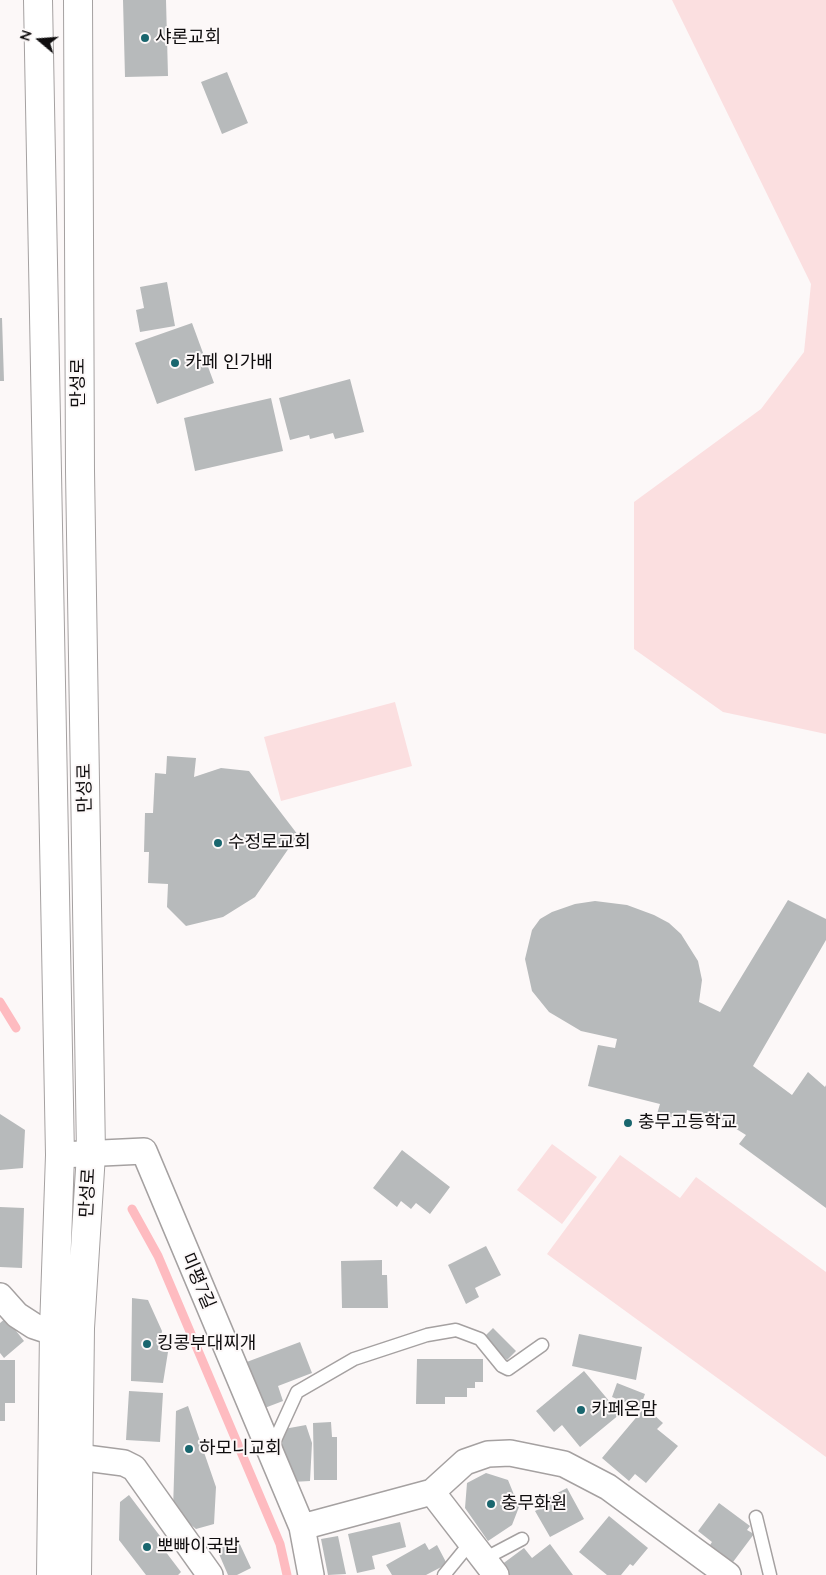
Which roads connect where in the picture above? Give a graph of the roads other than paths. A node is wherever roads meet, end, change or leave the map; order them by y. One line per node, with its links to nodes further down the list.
1 (38, 0): 4 (street, 만성로)
2 (78, 0): 3 (street, 만성로)
3 (91, 1154): 4 (street, 미평7길); 6 (street, 만성로); 8 (street, 미평7길)
4 (60, 1155): 6 (street, 만성로)
5 (2, 1305): 6 (street)
6 (67, 1328): 9 (street, 만성로); 15 (street, 만성로)
7 (542, 1345): 8 (lane)
8 (270, 1452): 12 (street, 미평7길)
9 (78, 1457): 16 (street, 만성로); 17 (street)
10 (432, 1492): 12 (street); 14 (street); 20 (street)
11 (756, 1518): 21 (lane)
12 (302, 1527): 18 (street, 미평7길)
13 (522, 1539): 14 (lane)
14 (484, 1559): 19 (lane)
15 (51, 1575)
16 (77, 1575)
17 (210, 1575)
18 (311, 1575)
19 (444, 1575)
20 (728, 1575)
21 (770, 1575)

